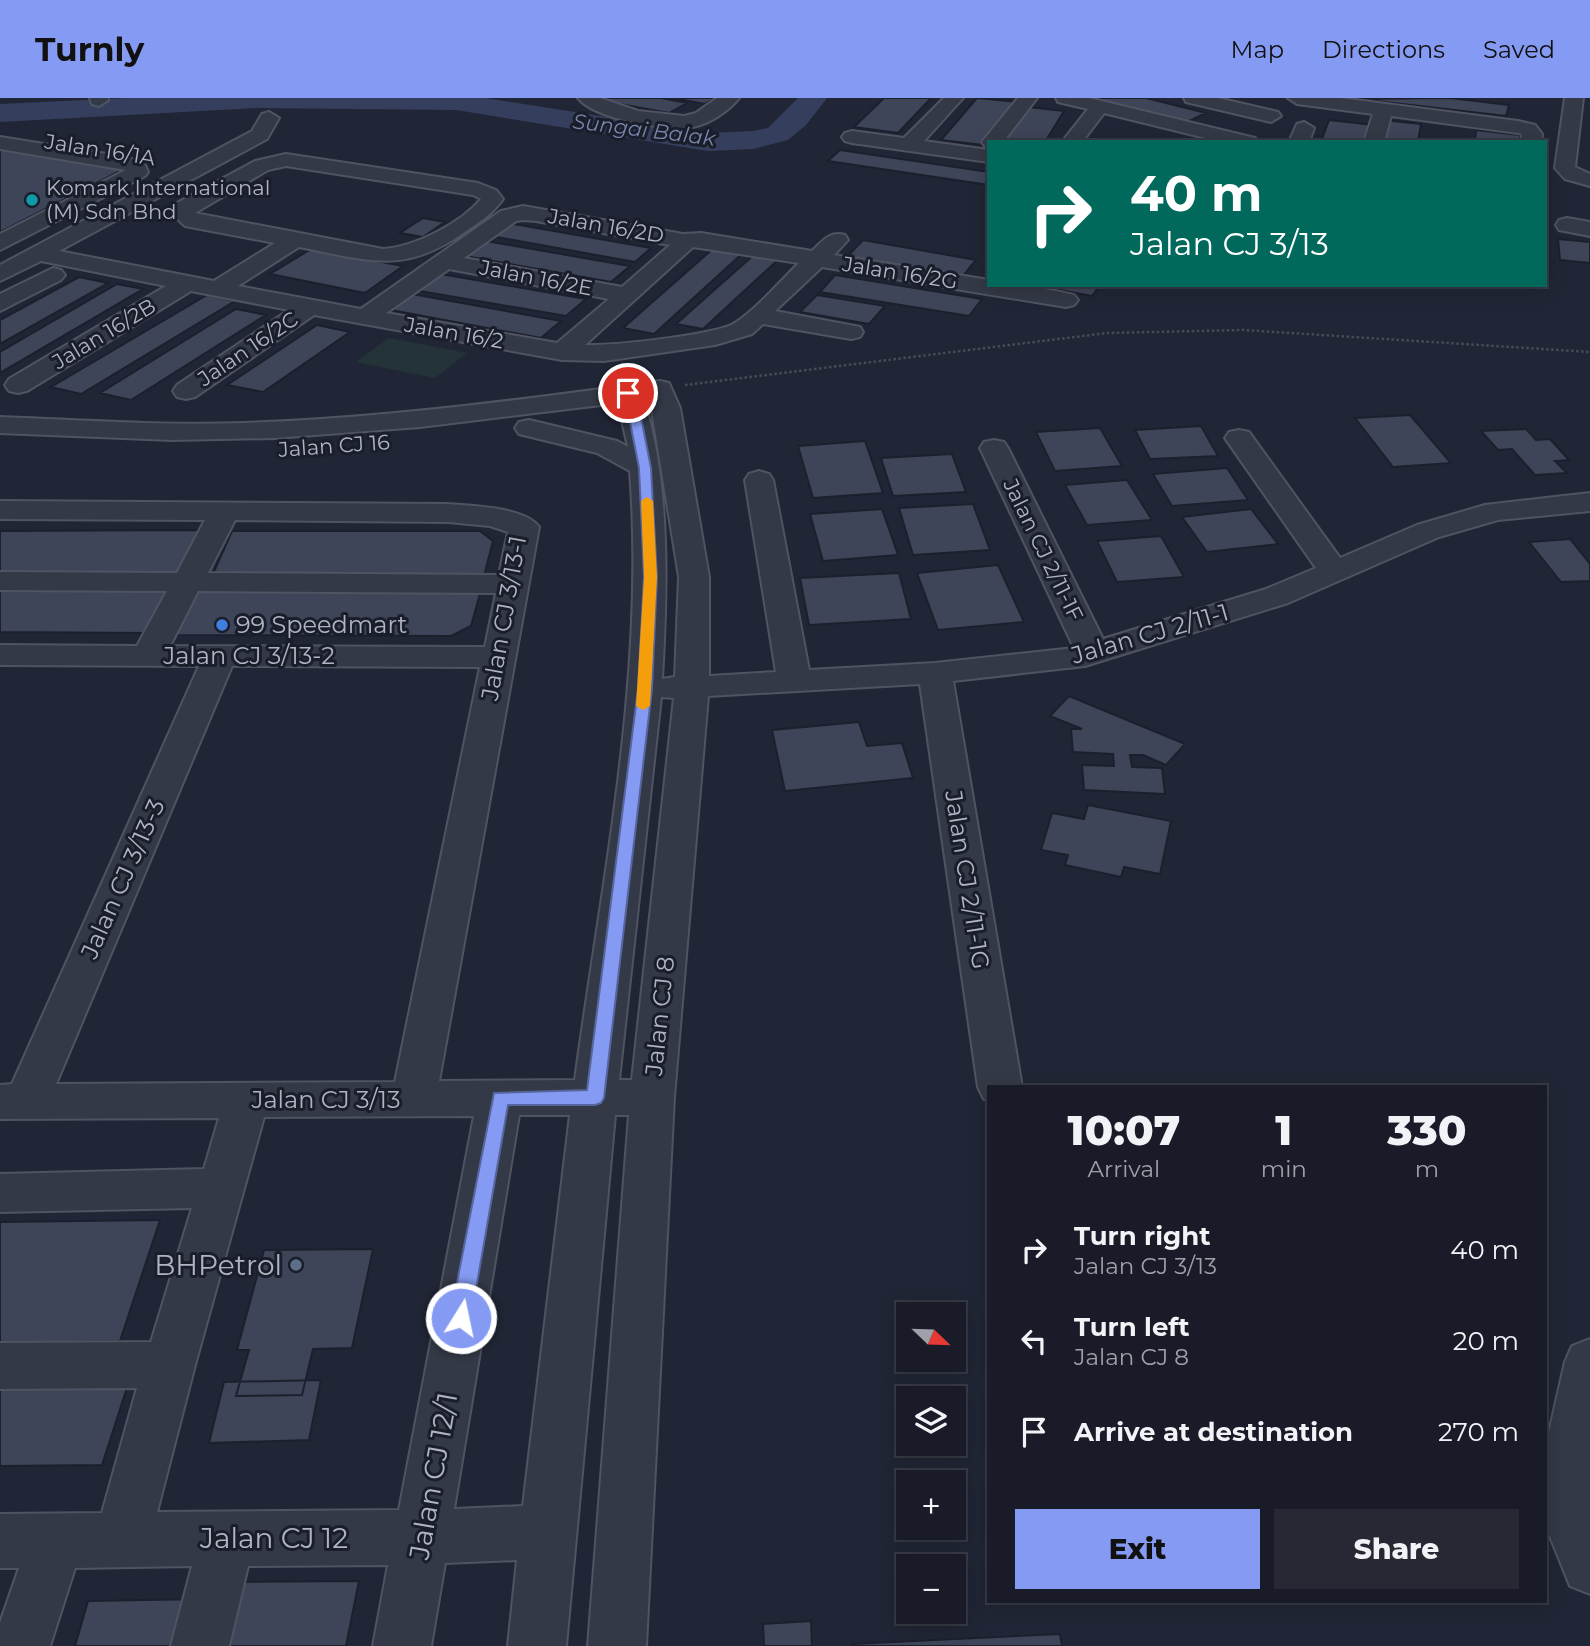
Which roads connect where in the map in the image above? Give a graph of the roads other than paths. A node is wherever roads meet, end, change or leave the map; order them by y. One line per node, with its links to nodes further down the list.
1 (587, 98): 2 (street)
2 (730, 98)
3 (954, 98): 23 (street)
4 (1028, 98): 17 (street)
5 (1065, 98): 10 (street)
6 (1193, 98): 9 (street)
7 (1295, 98): 11 (street); 12 (street)
8 (1574, 98): 26 (street)
9 (1242, 103): 12 (street)
10 (1100, 106): 18 (street); 19 (street)
11 (1384, 109): 15 (street); 21 (street)
12 (1270, 116): 20 (street)
13 (269, 118): 25 (street)
14 (0, 134): 25 (street, Jalan 16/1A)
15 (1525, 134)
16 (852, 136): 23 (street)
17 (995, 140)
18 (1074, 140)
19 (1241, 140)
20 (1251, 140)
21 (1375, 140)
22 (0, 143): 31 (street)
23 (909, 145): 24 (street)
24 (987, 150)
25 (201, 167): 36 (street)
26 (1589, 190)
27 (1567, 226): 28 (street)
28 (1590, 229)
29 (297, 239): 29 (street); 40 (street)
30 (837, 240): 33 (street, Jalan 16/2)
31 (0, 243)
32 (682, 244): 33 (street, Jalan 16/2D); 35 (street, Jalan 16/2D); 41 (street)
33 (817, 259): 38 (street, Jalan 16/2G); 45 (street, Jalan 16/2)
34 (78, 261): 36 (street, Jalan 16/2); 37 (street, Jalan 16/2); 43 (street)
35 (445, 261): 41 (street, Jalan 16/2E); 46 (street)
36 (14, 263)
37 (189, 282): 40 (street, Jalan 16/2); 49 (street, Jalan 16/2B)
38 (987, 287)
39 (987, 287): 42 (street, Jalan 16/2G)
40 (219, 288): 44 (street, Jalan 16/2)
41 (627, 295): 48 (street)
42 (1066, 300)
43 (0, 304)
44 (310, 307): 46 (street, Jalan 16/2); 50 (street, Jalan 16/2C)
45 (760, 316): 47 (street); 48 (street, Jalan 16/2)
46 (365, 317): 48 (street, Jalan 16/2)
47 (850, 332)
48 (562, 352)
49 (18, 385)
50 (186, 391)
51 (647, 401): 52 (street, Jalan CJ 16); 53 (street, Jalan CJ 16); 57 (street); 73 (street, Jalan CJ 8)
52 (0, 425)
53 (529, 428): 55 (street, Jalan CJ 16); 57 (street)
54 (1239, 438): 62 (street)
55 (0, 448)
56 (994, 448): 66 (street, Jalan CJ 2/11-1F)
57 (645, 468): 74 (street)
58 (759, 480): 72 (street)
59 (1590, 502): 62 (street, Jalan CJ 2/11-1)
60 (0, 510): 61 (street, Jalan CJ 3/13-1)
61 (224, 513): 64 (street); 65 (street, Jalan CJ 3/13-1)
62 (1335, 573): 66 (street, Jalan CJ 2/11-1)
63 (0, 581): 64 (street)
64 (189, 581): 65 (street); 68 (street)
65 (513, 584): 70 (street, Jalan CJ 3/13-1)
66 (1093, 653): 71 (street, Jalan CJ 2/11-1)
67 (0, 655): 68 (street, Jalan CJ 3/13-2)
68 (148, 656): 69 (street, Jalan CJ 3/13-2)
69 (220, 656): 70 (street, Jalan CJ 3/13-2); 81 (street, Jalan CJ 3/13-3)
70 (499, 657): 79 (street, Jalan CJ 3/13-1)
71 (935, 673): 72 (street, Jalan CJ 2/11-1); 75 (street, Jalan CJ 2/11-1G)
72 (794, 682): 73 (street, Jalan CJ 2/11-1)
73 (692, 687): 74 (street, Jalan CJ 2/11-1); 76 (street, Jalan CJ 8)
74 (645, 689): 78 (street)
75 (1000, 1085)
76 (652, 1097): 78 (street, Jalan CJ 3/13); 98 (street, Jalan CJ 8)
77 (500, 1098): 78 (street, Jalan CJ 3/13); 79 (street, Jalan CJ 3/13); 89 (street, Jalan CJ 12/1)
78 (595, 1098): 87 (street)
79 (414, 1099): 80 (street, Jalan CJ 3/13)
80 (247, 1100): 81 (street, Jalan CJ 3/13); 82 (street)
81 (13, 1102)
82 (220, 1188): 83 (street); 85 (street)
83 (0, 1194)
84 (1590, 1362): 93 (street)
85 (169, 1365): 86 (street); 90 (street)
86 (0, 1366)
87 (547, 1532): 89 (street, Jalan CJ 12); 97 (street)
88 (228, 1537): 89 (street, Jalan CJ 12); 90 (street, Jalan CJ 12); 95 (street)
89 (422, 1537): 96 (street, Jalan CJ 12/1)
90 (122, 1540): 92 (street, Jalan CJ 12)
91 (0, 1541): 92 (street, Jalan CJ 12)
92 (57, 1541): 94 (street)
93 (1590, 1566)
94 (21, 1646)
95 (200, 1646)
96 (402, 1646)
97 (537, 1646)
98 (617, 1646)

